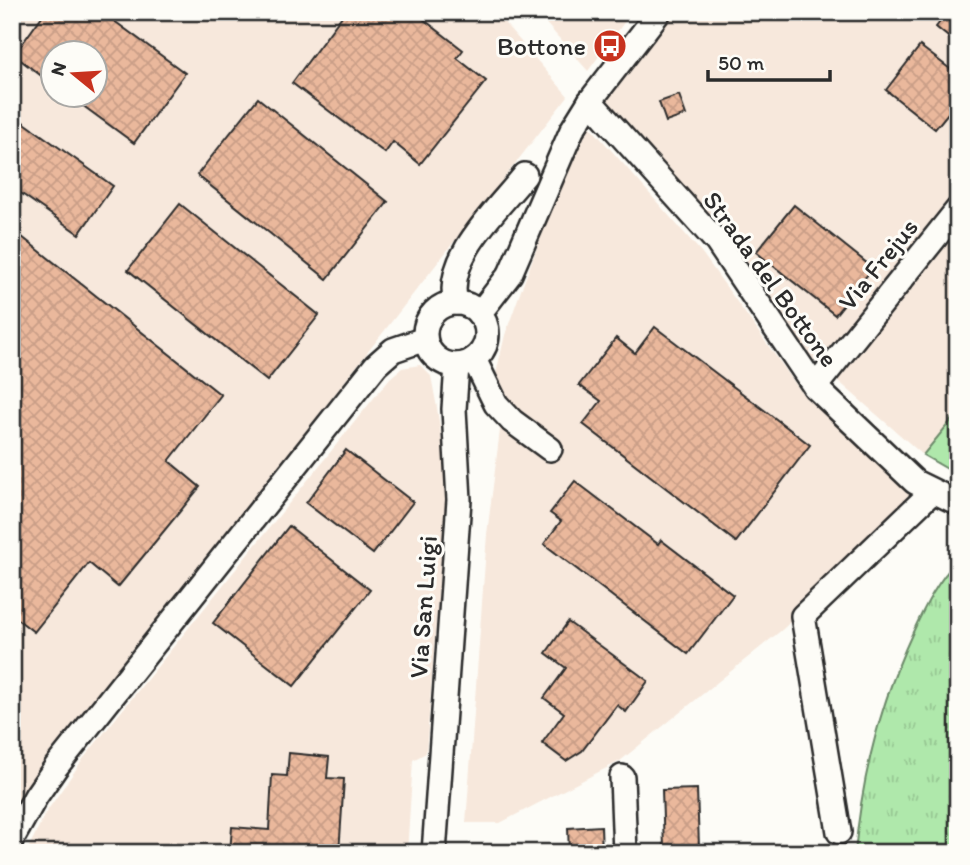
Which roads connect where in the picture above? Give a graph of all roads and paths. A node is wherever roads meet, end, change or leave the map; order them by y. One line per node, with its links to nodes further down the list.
1 (659, 12): 2 (street)
2 (590, 100): 6 (street); 9 (street, Strada del Bottone)
3 (525, 175): 5 (street)
4 (958, 209): 9 (street, Via Frejus)
5 (456, 303): 6 (street); 7 (street)
6 (479, 314): 8 (street, Via San Luigi)
7 (425, 339): 8 (street); 15 (street)
8 (465, 362): 10 (street); 16 (street, Via San Luigi)
9 (815, 387): 11 (street, Strada del Bottone)
10 (550, 449)
11 (924, 487): 12 (street); 14 (street)
12 (958, 503)
13 (622, 777): 17 (street)
14 (839, 832)
15 (12, 839)
16 (434, 853)
17 (625, 853)

